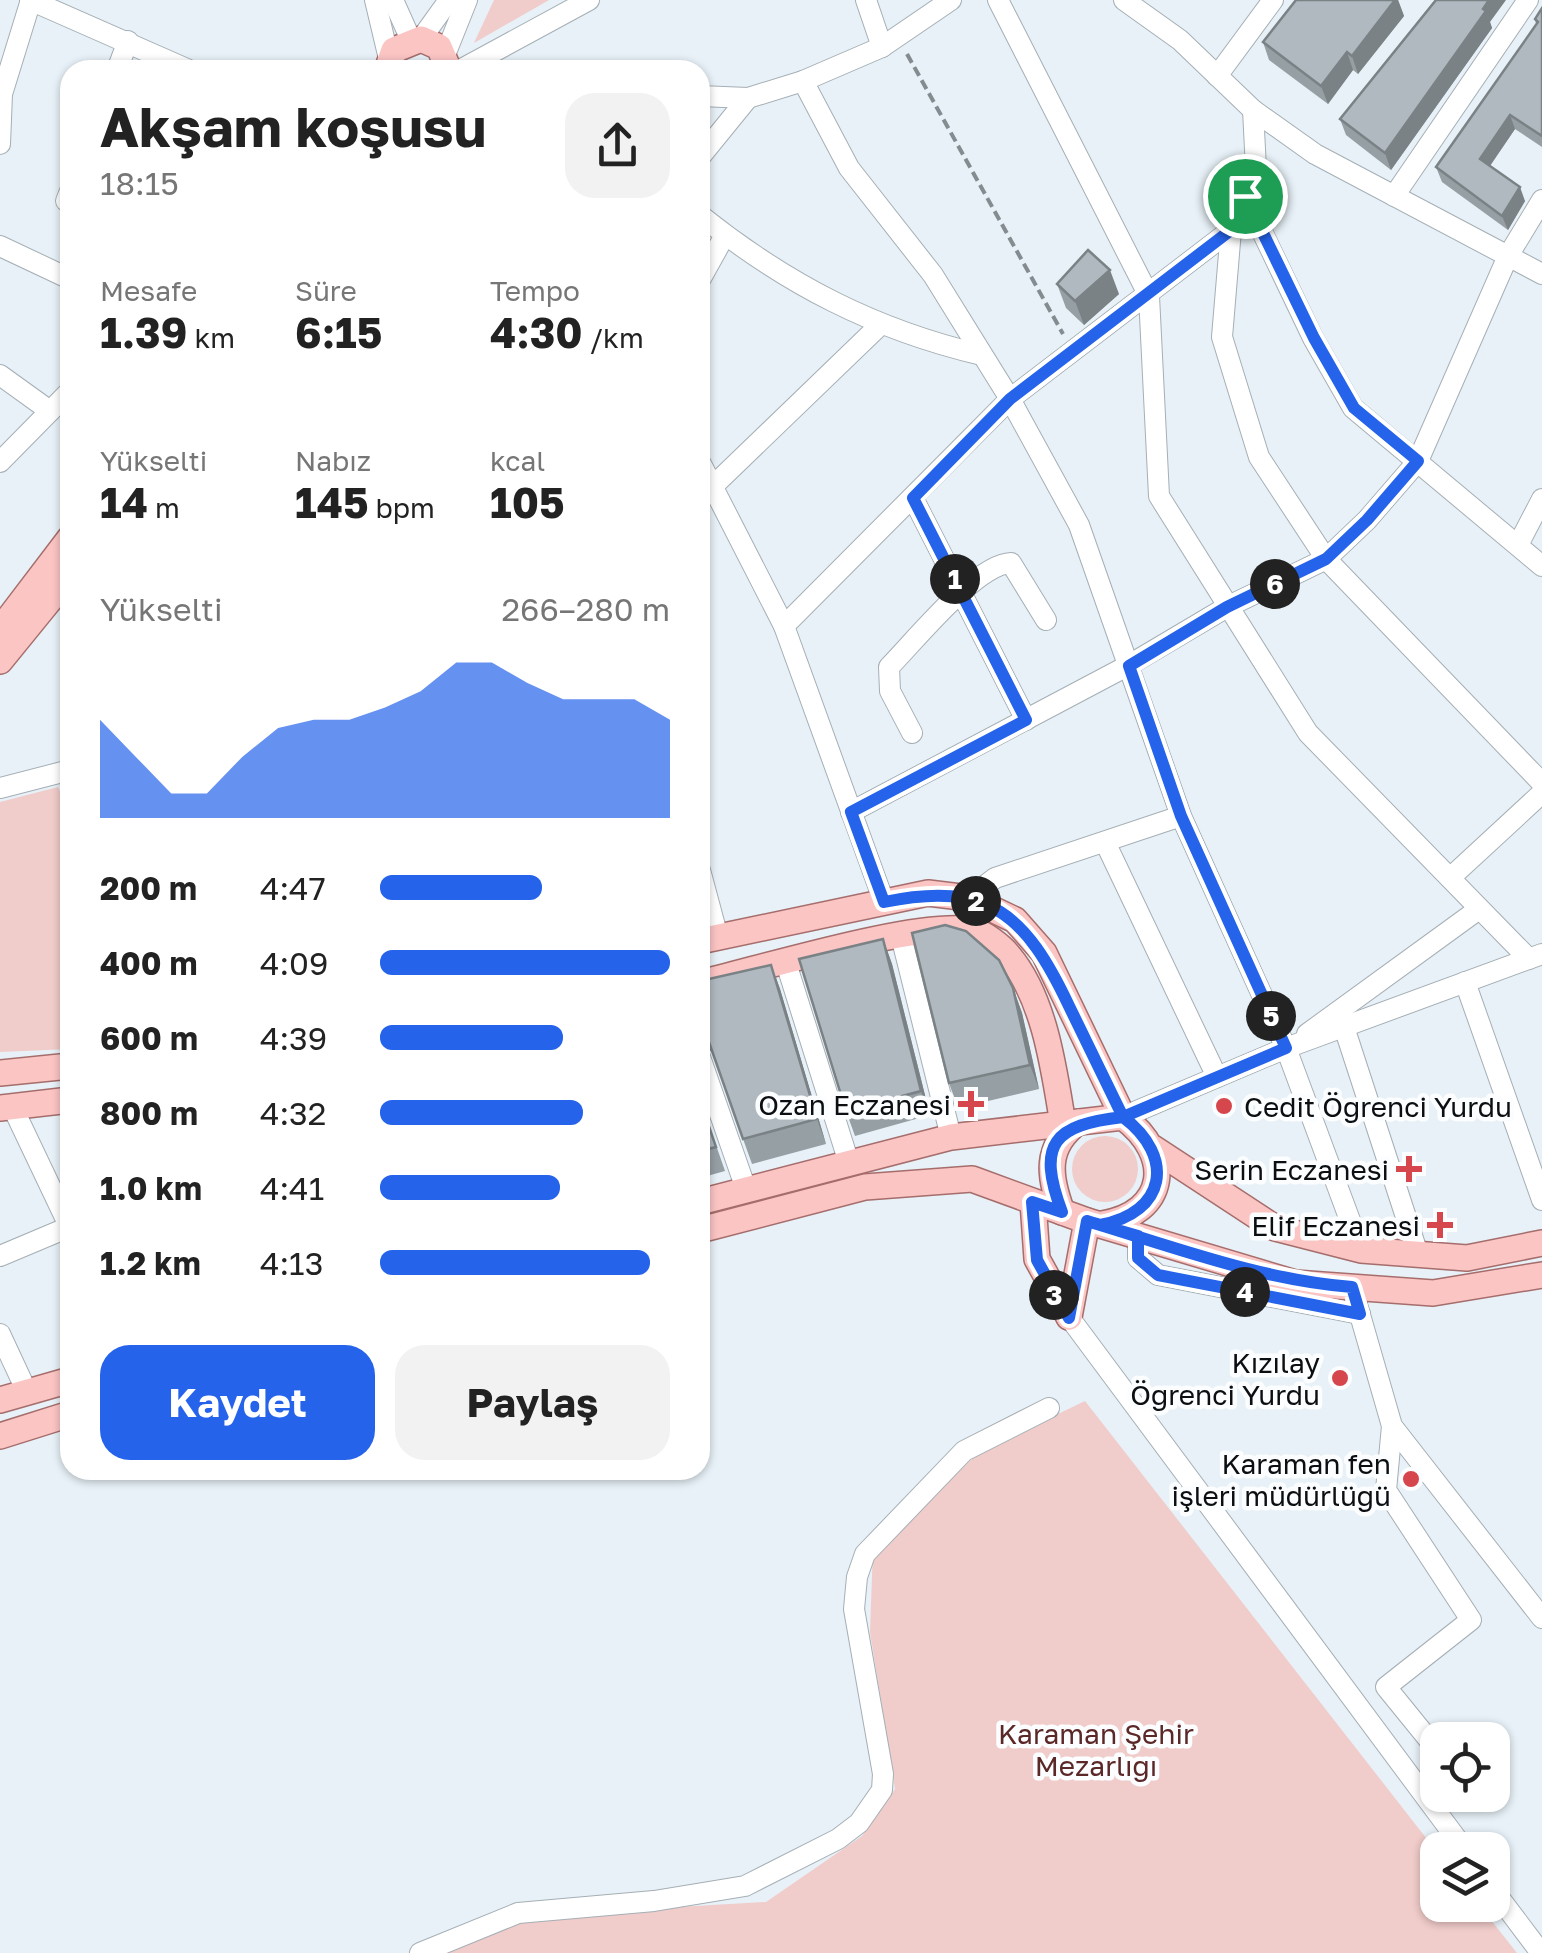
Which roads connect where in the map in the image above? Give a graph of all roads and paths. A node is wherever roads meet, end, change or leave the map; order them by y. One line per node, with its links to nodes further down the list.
1 (31, 0): 13 (street); 29 (street)
2 (375, 0): 19 (street)
3 (393, 0): 14 (street)
4 (449, 0): 14 (street)
5 (467, 0): 22 (street)
6 (589, 0): 23 (street)
7 (866, 0): 16 (street)
8 (951, 0): 16 (street)
9 (998, 0): 42 (street)
10 (1124, 0): 24 (street)
11 (1274, 0): 24 (street)
12 (1528, 0): 32 (street)
13 (76, 10): 15 (street)
14 (416, 40): 20 (main road); 21 (main road)
15 (128, 41): 17 (street); 18 (street)
16 (890, 42): 25 (street); 44 (path)
17 (121, 60)
18 (168, 60)
19 (387, 60)
20 (393, 60)
21 (445, 60)
22 (453, 60)
23 (464, 60)
24 (1217, 76): 28 (street)
25 (804, 81): 27 (street); 45 (street)
26 (710, 96): 27 (street)
27 (748, 98): 30 (street)
28 (1253, 110): 31 (street); 32 (street)
29 (0, 144)
30 (710, 145)
31 (1245, 196): 35 (street); 50 (street)
32 (1394, 196): 38 (street)
33 (1542, 200): 38 (street)
34 (710, 222): 36 (street)
35 (1231, 230): 42 (street); 58 (street)
36 (725, 234): 39 (street); 43 (street)
37 (0, 246): 40 (street)
38 (1508, 256): 41 (street); 50 (street)
39 (710, 262)
40 (60, 274)
41 (1542, 274)
42 (1150, 296): 44 (street); 62 (street)
43 (879, 326): 45 (street); 53 (street)
44 (1073, 353): 47 (street)
45 (982, 355): 47 (street)
46 (0, 375): 49 (street)
47 (1010, 399): 54 (street); 67 (street)
48 (60, 401): 49 (street)
49 (50, 411): 51 (street)
50 (1418, 461): 56 (street); 58 (street)
51 (0, 462)
52 (710, 483): 53 (street)
53 (712, 487): 64 (street)
54 (913, 498): 61 (street); 64 (street)
55 (1542, 499): 56 (street)
56 (1518, 545): 59 (street)
57 (60, 551): 65 (main road)
58 (1326, 559): 62 (street); 71 (street)
59 (1542, 566)
60 (60, 587): 66 (main road)
61 (962, 593): 63 (street); 68 (street); 69 (street)
62 (1227, 607): 67 (street); 77 (street)
63 (1046, 620)
64 (784, 626): 74 (street)
65 (0, 630)
66 (0, 660)
67 (1129, 666): 68 (street); 75 (street)
68 (1026, 720): 74 (street)
69 (912, 733)
70 (60, 776): 72 (street)
71 (1542, 782)
72 (0, 788)
73 (1542, 793): 77 (street)
74 (851, 812): 79 (street)
75 (1181, 816): 76 (street); 88 (street)
76 (1105, 842): 78 (street); 91 (street)
77 (1450, 878): 80 (street)
78 (969, 898): 79 (main road); 95 (main road)
79 (884, 902): 82 (main road)
80 (1480, 909): 83 (street); 88 (street)
81 (900, 936): 84 (main road); 96 (main road); 97 (street)
82 (710, 939)
83 (1535, 956): 86 (street)
84 (786, 963): 85 (main road); 99 (street)
85 (710, 981)
86 (1465, 982): 87 (street); 102 (street)
87 (1344, 1027): 88 (street); 112 (street)
88 (1286, 1048): 91 (street); 111 (street)
89 (60, 1067): 90 (main road)
90 (0, 1072)
91 (1217, 1077): 95 (street)
92 (710, 1085): 100 (street)
93 (60, 1101): 94 (main road)
94 (6, 1107): 104 (street)
95 (1123, 1117): 96 (main road); 98 (main road)
96 (1070, 1123): 97 (main road); 105 (main road)
97 (951, 1137): 99 (main road)
98 (1153, 1148): 106 (main road); 111 (main road)
99 (848, 1163): 100 (main road)
100 (746, 1189): 101 (main road)
101 (710, 1199)
102 (1542, 1200)
103 (1032, 1202): 105 (main road); 107 (main road); 117 (main road)
104 (60, 1209)
105 (1062, 1212): 106 (main road)
106 (1093, 1223): 109 (main road); 117 (main road)
107 (710, 1227)
108 (60, 1232): 113 (street)
109 (1138, 1236): 115 (main road); 116 (street)
110 (1542, 1243): 112 (main road)
111 (1361, 1250): 112 (main road)
112 (1418, 1254)
113 (0, 1256)
114 (1542, 1275): 115 (main road)
115 (1352, 1287): 116 (street)
116 (1360, 1314): 124 (street)
117 (1069, 1318): 128 (street)
118 (0, 1334): 120 (street)
119 (60, 1383): 120 (main road)
120 (27, 1392): 121 (main road)
121 (0, 1400)
122 (1049, 1408): 130 (street)
123 (60, 1417): 125 (main road)
124 (1392, 1426): 126 (street); 127 (street)
125 (0, 1436)
126 (1542, 1618)
127 (1420, 1730)
128 (1451, 1832)
129 (1510, 1912): 131 (street)
130 (420, 1953)
131 (1541, 1953)

